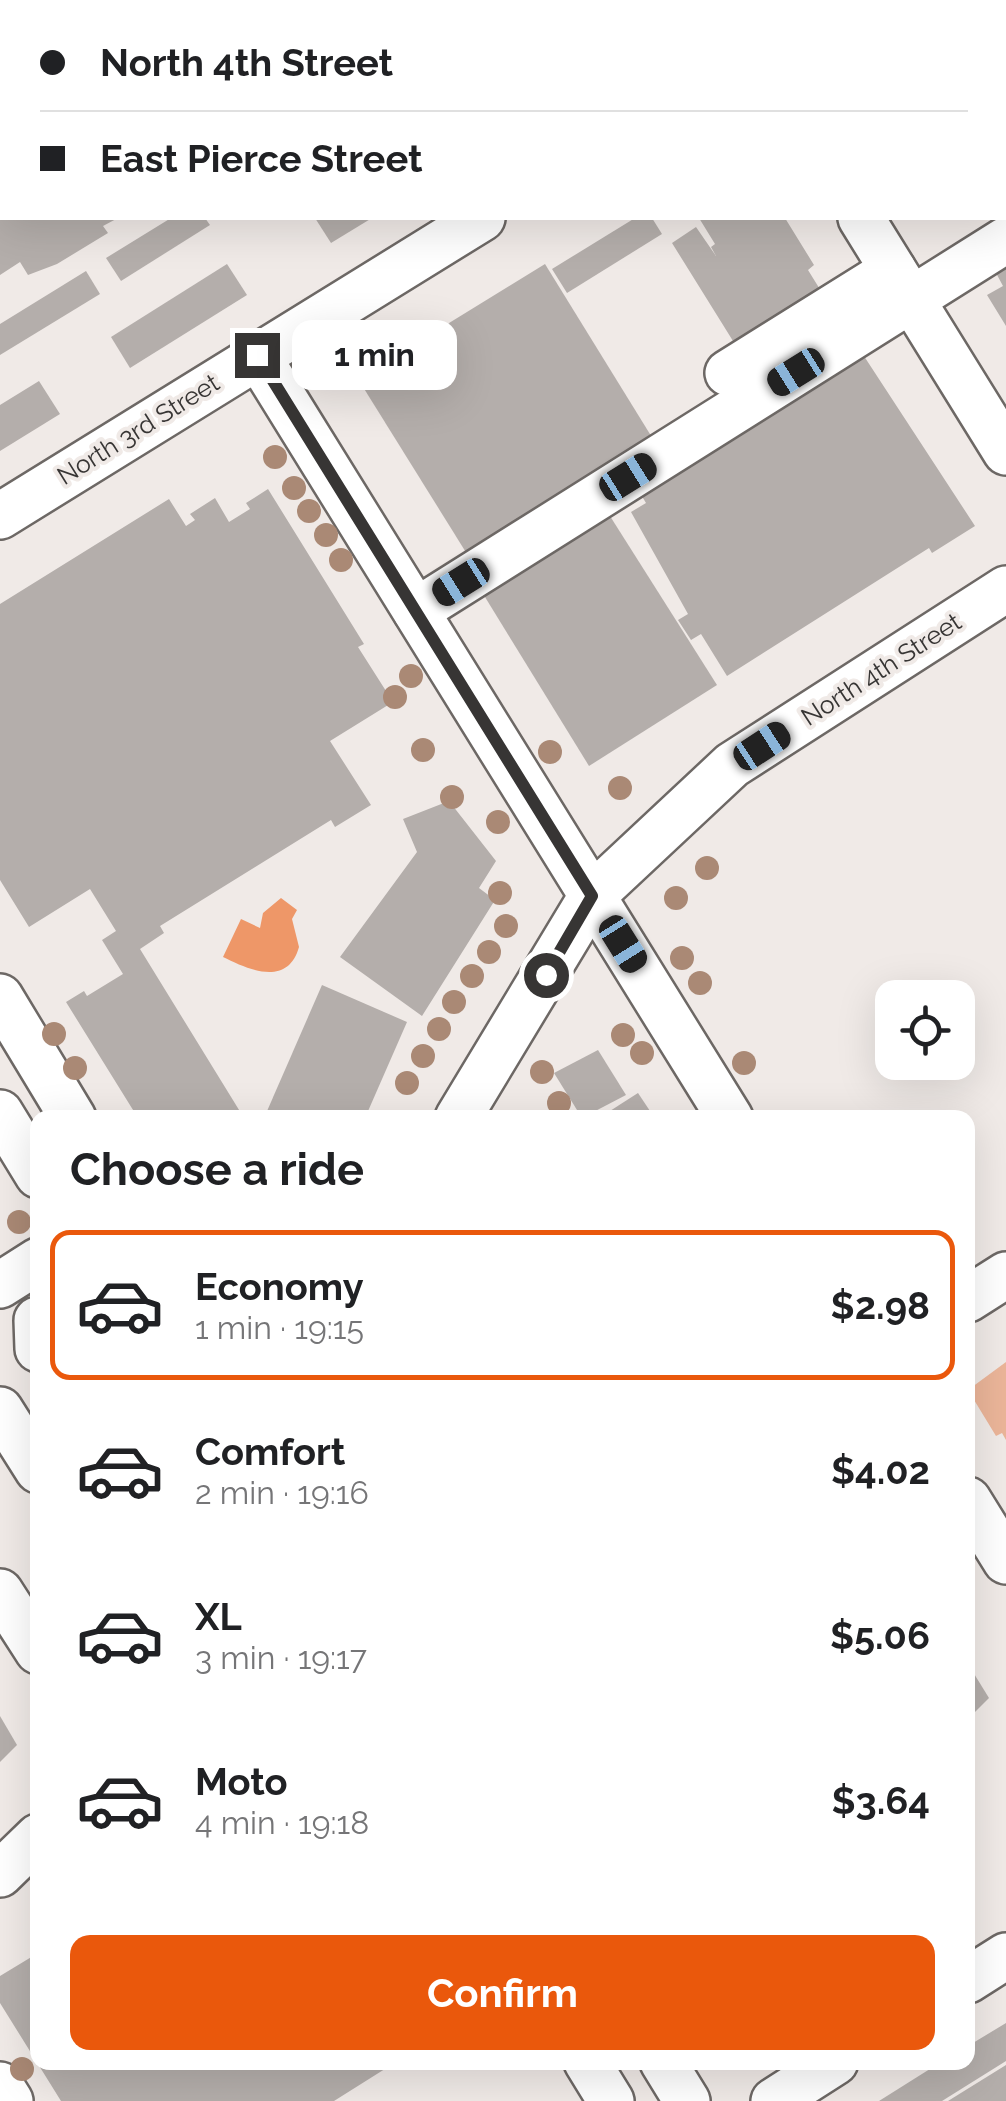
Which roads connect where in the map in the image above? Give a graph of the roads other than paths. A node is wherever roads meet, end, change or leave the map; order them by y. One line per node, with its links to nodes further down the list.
1 (479, 220): 5 (street, North 3rd Street)
2 (862, 220): 4 (street)
3 (1006, 240): 4 (street)
4 (902, 285): 6 (street); 7 (street); 10 (street)
5 (257, 355): 8 (street, North 3rd Street); 10 (street)
6 (728, 373)
7 (1006, 452)
8 (0, 516)
9 (1006, 589): 11 (street, North 4th Street)
10 (416, 611): 11 (street)
11 (592, 896): 14 (street, North 4th Street); 15 (street)
12 (0, 998): 13 (street)
13 (68, 1110)
14 (463, 1110)
15 (716, 1110)
16 (0, 1113): 17 (street)
17 (24, 1178)
18 (30, 1236): 19 (street)
19 (0, 1250)
20 (30, 1265): 22 (street)
21 (1006, 1275): 23 (street)
22 (0, 1284)
23 (975, 1295)
24 (0, 1410): 25 (street)
25 (30, 1457)
26 (975, 1511): 27 (street)
27 (1006, 1562)
28 (0, 1592): 29 (street)
29 (30, 1639)
30 (30, 1845): 31 (street)
31 (0, 1874)
32 (1006, 1956): 33 (street)
33 (975, 1976)
34 (592, 2070): 39 (street)
35 (668, 2070): 40 (street)
36 (822, 2070): 41 (street)
37 (0, 2085): 38 (street)
38 (10, 2101)
39 (611, 2101)
40 (687, 2101)
41 (774, 2101)

